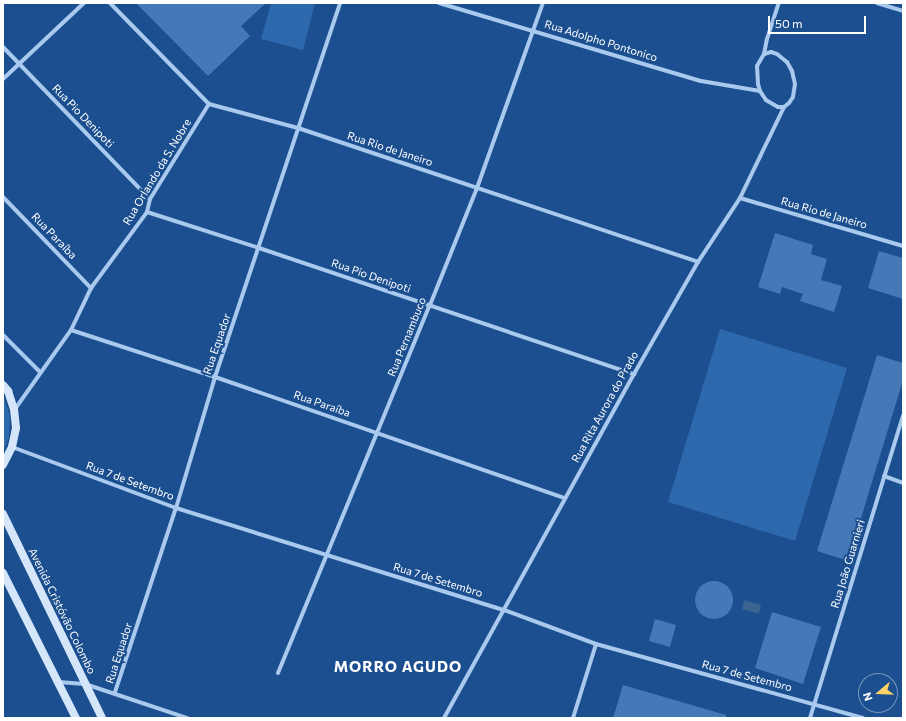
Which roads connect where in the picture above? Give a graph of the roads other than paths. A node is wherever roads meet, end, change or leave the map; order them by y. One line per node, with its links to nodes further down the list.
1 (84, 3): 12 (street)
2 (110, 3): 15 (street)
3 (340, 3): 17 (street, Rua Equador)
4 (439, 3): 9 (street, Rua Adolpho Pontonico)
5 (543, 3): 9 (street, Rua Pernambuco)
6 (779, 3): 11 (street)
7 (877, 3): 8 (street)
8 (903, 11)
9 (534, 30): 14 (street, Rua Adolpho Pontonico); 18 (street, Rua Pernambuco)
10 (3, 47): 12 (street, Rua Pio Denipoti)
11 (764, 54): 14 (street); 16 (street)
12 (19, 62): 13 (street); 21 (street, Rua Pio Denipoti)
13 (3, 79)
14 (760, 91): 16 (street)
15 (209, 104): 17 (street, Rua Rio de Janeiro); 21 (street, Rua Orlando da S. Nobre)
16 (784, 107): 20 (street, Rua Rita Aurora do Prado)
17 (298, 128): 18 (street, Rua Rio de Janeiro); 24 (street, Rua Equador)
18 (477, 188): 25 (street, Rua Rio de Janeiro); 27 (street, Rua Pernambuco)
19 (3, 197): 26 (street, Rua Paraíba)
20 (740, 198): 23 (street, Rua Rio de Janeiro); 25 (street, Rua Rita Aurora do Prado)
21 (150, 199): 22 (street, Rua Orlando da S. Nobre)
22 (146, 212): 24 (street, Rua Pio Denipoti); 26 (street, Rua Orlando da S. Nobre)
23 (903, 246)
24 (259, 248): 27 (street, Rua Pio Denipoti); 32 (street, Rua Equador)
25 (698, 262): 31 (street, Rua Rita Aurora do Prado)
26 (91, 288): 28 (street, Rua Orlando da S. Nobre)
27 (430, 305): 31 (street, Rua Pio Denipoti); 36 (street, Rua Pernambuco)
28 (71, 330): 30 (street, Rua Orlando da S. Nobre); 32 (street, Rua Paraíba)
29 (3, 335): 30 (street)
30 (40, 372): 34 (street, Rua Orlando da S. Nobre)
31 (634, 374): 41 (street, Rua Rita Aurora do Prado)
32 (215, 377): 36 (street, Rua Paraíba); 42 (street, Rua Equador)
33 (3, 385): 34 (main road)
34 (14, 409): 37 (main road)
35 (903, 416): 39 (street, Rua João Guarnieri)
36 (378, 433): 41 (street, Rua Paraíba); 44 (street, Rua Pernambuco)
37 (12, 447): 38 (main road); 42 (street, Rua 7 de Setembro)
38 (3, 465)
39 (884, 476): 40 (street); 52 (street, Rua João Guarnieri)
40 (903, 482)
41 (565, 498): 46 (street, Rua Rita Aurora do Prado)
42 (176, 508): 44 (street, Rua 7 de Setembro); 51 (street, Rua Equador)
43 (3, 514): 50 (main road, Avenida Cristóvão Colombo)
44 (328, 554): 46 (street, Rua 7 de Setembro); 48 (street, Rua Pernambuco)
45 (3, 573): 49 (main road)
46 (504, 610): 47 (street, Rua 7 de Setembro); 56 (street, Rua Rita Aurora do Prado)
47 (596, 644): 52 (street, Rua 7 de Setembro); 57 (street)
48 (278, 673)
49 (57, 682): 50 (street); 53 (main road)
50 (85, 684): 51 (street); 54 (main road, Avenida Cristóvão Colombo)
51 (115, 692): 55 (street)
52 (815, 703): 58 (street, Rua João Guarnieri); 59 (street, Rua 7 de Setembro)
53 (76, 718)
54 (102, 718)
55 (187, 718)
56 (444, 718)
57 (573, 718)
58 (810, 718)
59 (863, 718)

